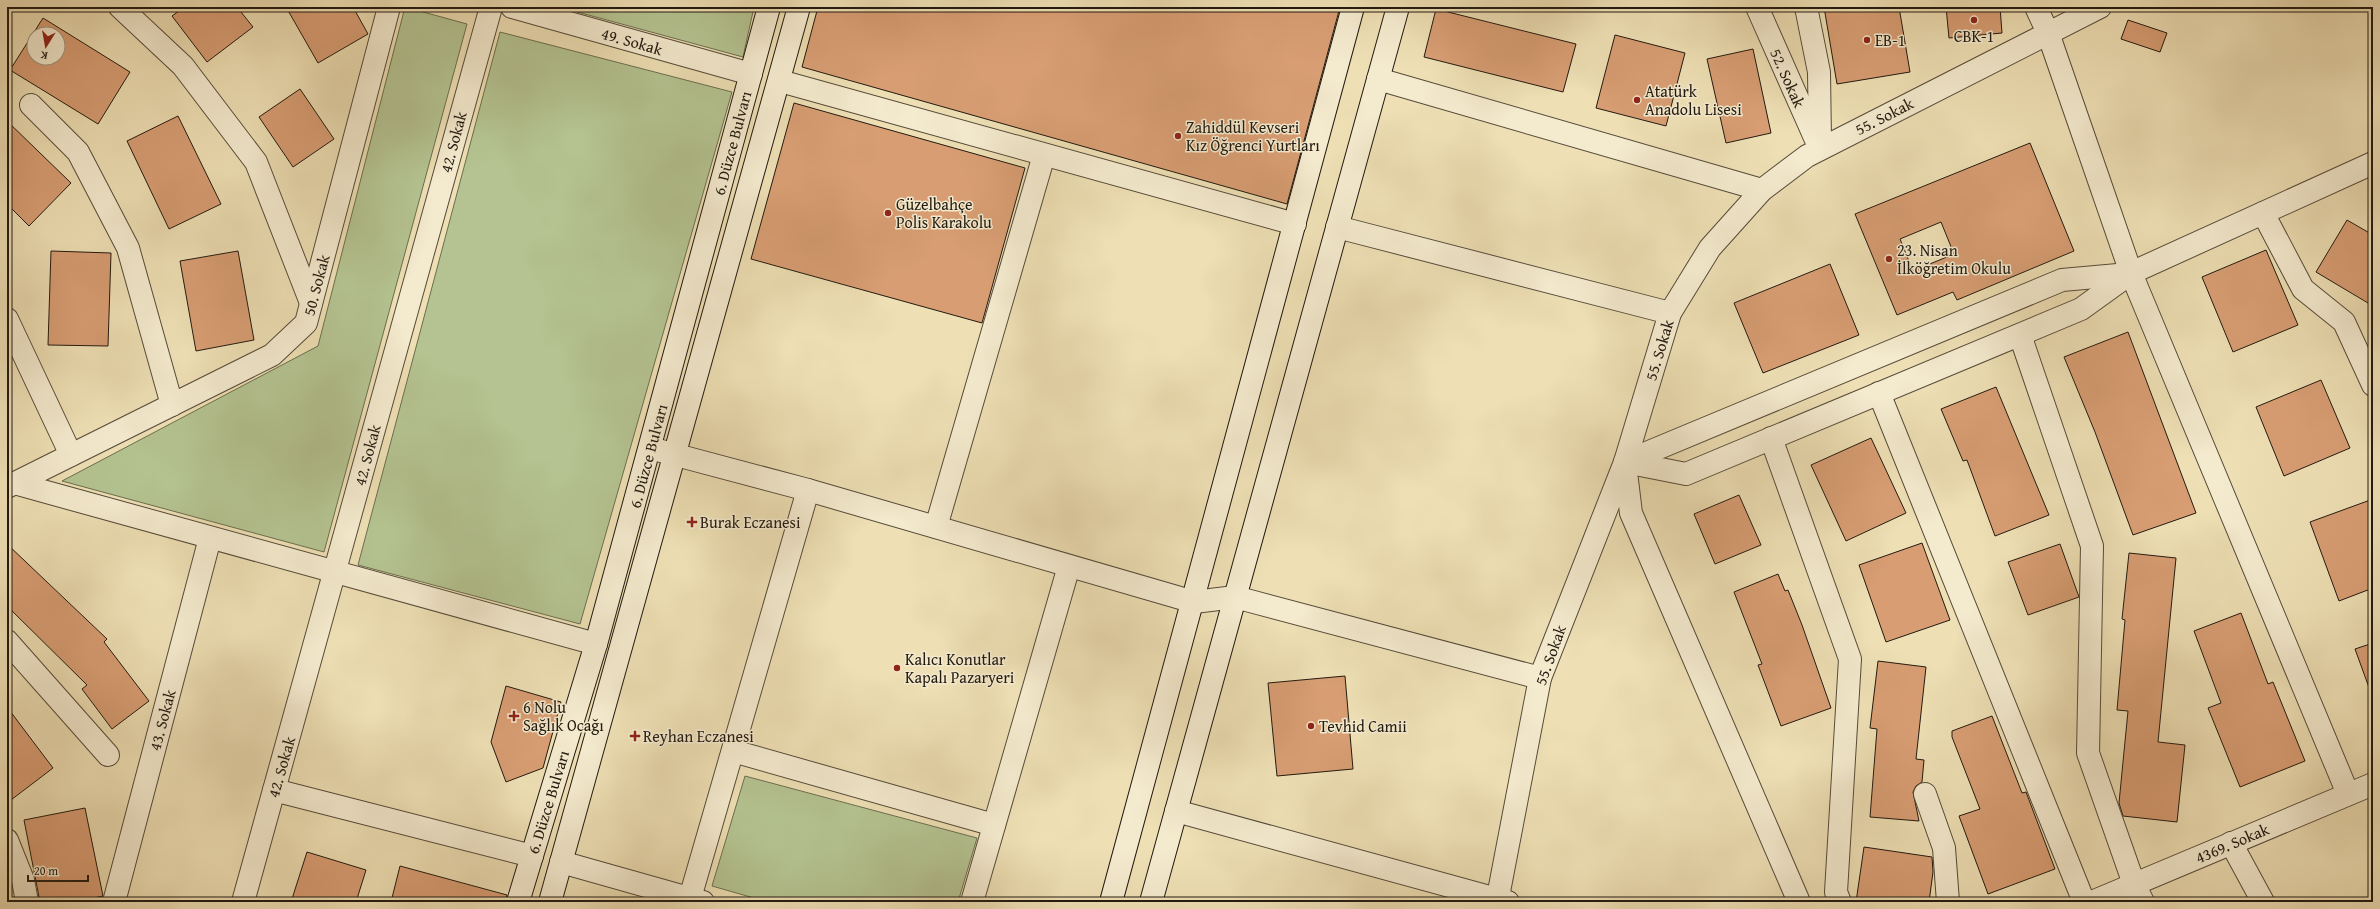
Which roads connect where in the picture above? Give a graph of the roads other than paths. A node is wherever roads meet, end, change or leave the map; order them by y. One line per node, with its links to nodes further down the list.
1 (120, 7): 26 (street)
2 (389, 7): 26 (street, 50. Sokak)
3 (491, 7): 43 (street, 42. Sokak)
4 (512, 7): 14 (street, 49. Sokak)
5 (769, 7): 14 (street, 6. Düzce Bulvarı)
6 (800, 7): 16 (street, 6. Düzce Bulvarı)
7 (1353, 7): 23 (street)
8 (1398, 7): 15 (street)
9 (1756, 7): 18 (street, 52. Sokak)
10 (1806, 7): 18 (street)
11 (2036, 7): 13 (street)
12 (2100, 7): 13 (street, 55. Sokak)
13 (2048, 33): 18 (street, 55. Sokak); 25 (street)
14 (751, 74): 34 (street, 6. Düzce Bulvarı)
15 (1378, 79): 21 (street); 24 (street)
16 (780, 81): 19 (street); 35 (street, 6. Düzce Bulvarı)
17 (31, 105): 32 (street)
18 (1820, 149): 21 (street, 55. Sokak)
19 (1044, 155): 23 (street); 40 (street)
20 (2373, 163): 22 (street)
21 (1762, 190): 27 (street, 55. Sokak)
22 (2263, 213): 25 (street); 30 (street)
23 (1295, 224): 45 (street)
24 (1337, 228): 27 (street); 44 (street)
25 (2131, 273): 29 (street); 37 (street); 54 (street)
26 (311, 303): 32 (street, 50. Sokak)
27 (1670, 312): 37 (street, 55. Sokak)
28 (7, 319): 36 (street)
29 (2020, 335): 31 (street); 61 (street)
30 (2373, 385)
31 (1879, 393): 33 (street); 75 (street)
32 (172, 405): 36 (street, 50. Sokak)
33 (1771, 438): 37 (street); 73 (street)
34 (650, 448): 35 (street); 47 (street, 6. Düzce Bulvarı)
35 (676, 454): 39 (street); 60 (street, 6. Düzce Bulvarı)
36 (71, 455): 38 (street, 50. Sokak)
37 (1625, 462): 48 (street, 55. Sokak); 72 (street)
38 (11, 485): 41 (street)
39 (808, 490): 40 (street); 49 (street)
40 (936, 527): 42 (street)
41 (210, 538): 43 (street); 65 (street, 43. Sokak)
42 (1069, 566): 45 (street); 56 (street)
43 (335, 573): 47 (street); 52 (street, 42. Sokak)
44 (1235, 598): 45 (street); 48 (street); 55 (street)
45 (1194, 602): 70 (street)
46 (7, 641): 50 (street)
47 (596, 644): 59 (street, 6. Düzce Bulvarı)
48 (1540, 678): 63 (street, 55. Sokak)
49 (732, 751): 56 (street); 62 (street)
50 (108, 755)
51 (2373, 784): 54 (street, 4369. Sokak)
52 (274, 790): 59 (street); 66 (street, 42. Sokak)
53 (1926, 794): 74 (street)
54 (2348, 794): 58 (street, 4369. Sokak)
55 (1176, 811): 63 (street); 71 (street)
56 (994, 825): 69 (street)
57 (7, 840): 64 (street)
58 (2231, 844): 61 (street, 4369. Sokak); 77 (street)
59 (532, 856): 67 (street, 6. Düzce Bulvarı)
60 (562, 862): 62 (street); 68 (street, 6. Düzce Bulvarı)
61 (2139, 893): 76 (street, 4369. Sokak)
62 (697, 900)
63 (1501, 901)
64 (27, 902)
65 (114, 902)
66 (243, 902)
67 (518, 902)
68 (550, 902)
69 (972, 902)
70 (1111, 902)
71 (1151, 902)
72 (1799, 902)
73 (1840, 902)
74 (1948, 902)
75 (2084, 902)
76 (2092, 902)
77 (2263, 902)

